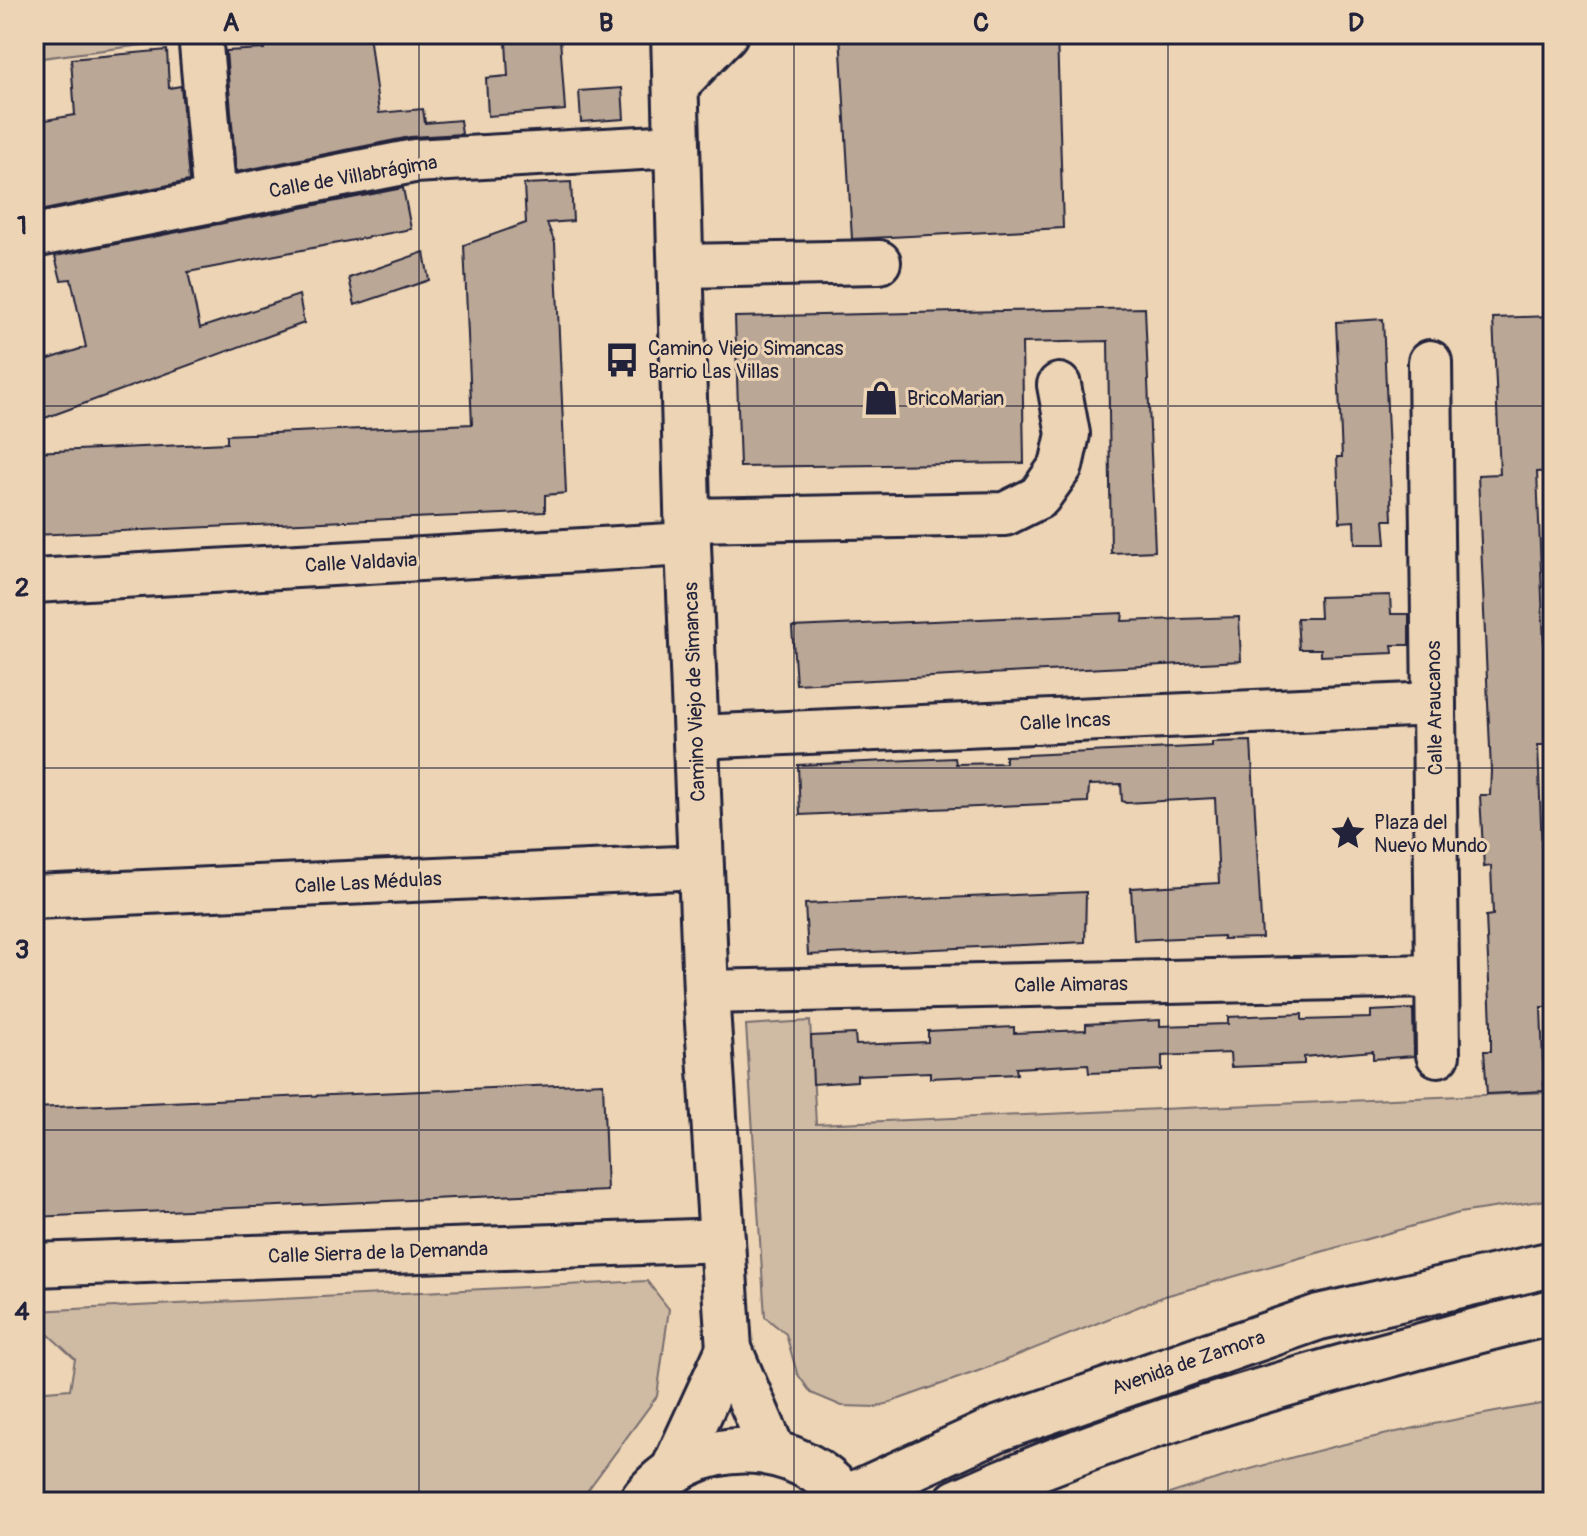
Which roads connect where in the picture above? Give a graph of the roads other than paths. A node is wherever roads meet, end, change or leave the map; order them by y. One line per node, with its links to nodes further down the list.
1 (200, 34): 6 (street)
2 (674, 34): 4 (main road, Camino Viejo de Simancas)
3 (726, 34): 4 (street)
4 (675, 87): 5 (main road, Camino Viejo de Simancas)
5 (675, 146): 6 (street, Calle de Villabrágima); 9 (main road, Camino Viejo de Simancas)
6 (215, 201): 7 (street, Calle de Villabrágima)
7 (34, 236)
8 (879, 262): 9 (street)
9 (681, 266): 12 (main road, Camino Viejo de Simancas)
10 (1430, 362): 14 (street, Calle Araucanos)
11 (1059, 385): 12 (street, Calle Valdavia)
12 (688, 532): 13 (street, Calle Valdavia); 15 (main road, Camino Viejo de Simancas)
13 (34, 581)
14 (1434, 704): 15 (street, Calle Incas); 18 (street, Calle Araucanos)
15 (697, 737): 16 (main road, Camino Viejo de Simancas)
16 (701, 867): 17 (street, Calle Las Médulas); 19 (main road, Camino Viejo de Simancas)
17 (34, 897)
18 (1436, 976): 19 (street, Calle Aimaras); 20 (street, Calle Araucanos)
19 (706, 992): 21 (main road, Camino Viejo de Simancas)
20 (1438, 1055)
21 (723, 1240): 23 (street, Calle Sierra de la Demanda); 25 (main road, Camino Viejo de Simancas)
22 (1553, 1264): 29 (main road, Avenida de Zamora)
23 (34, 1265)
24 (1553, 1312): 28 (main road)
25 (729, 1349): 26 (main road, Camino Viejo de Simancas); 27 (main road, Camino Viejo de Simancas)
26 (773, 1452): 27 (main road); 29 (main road)
27 (673, 1471): 30 (main road)
28 (972, 1498)
29 (843, 1501)
30 (641, 1502)

